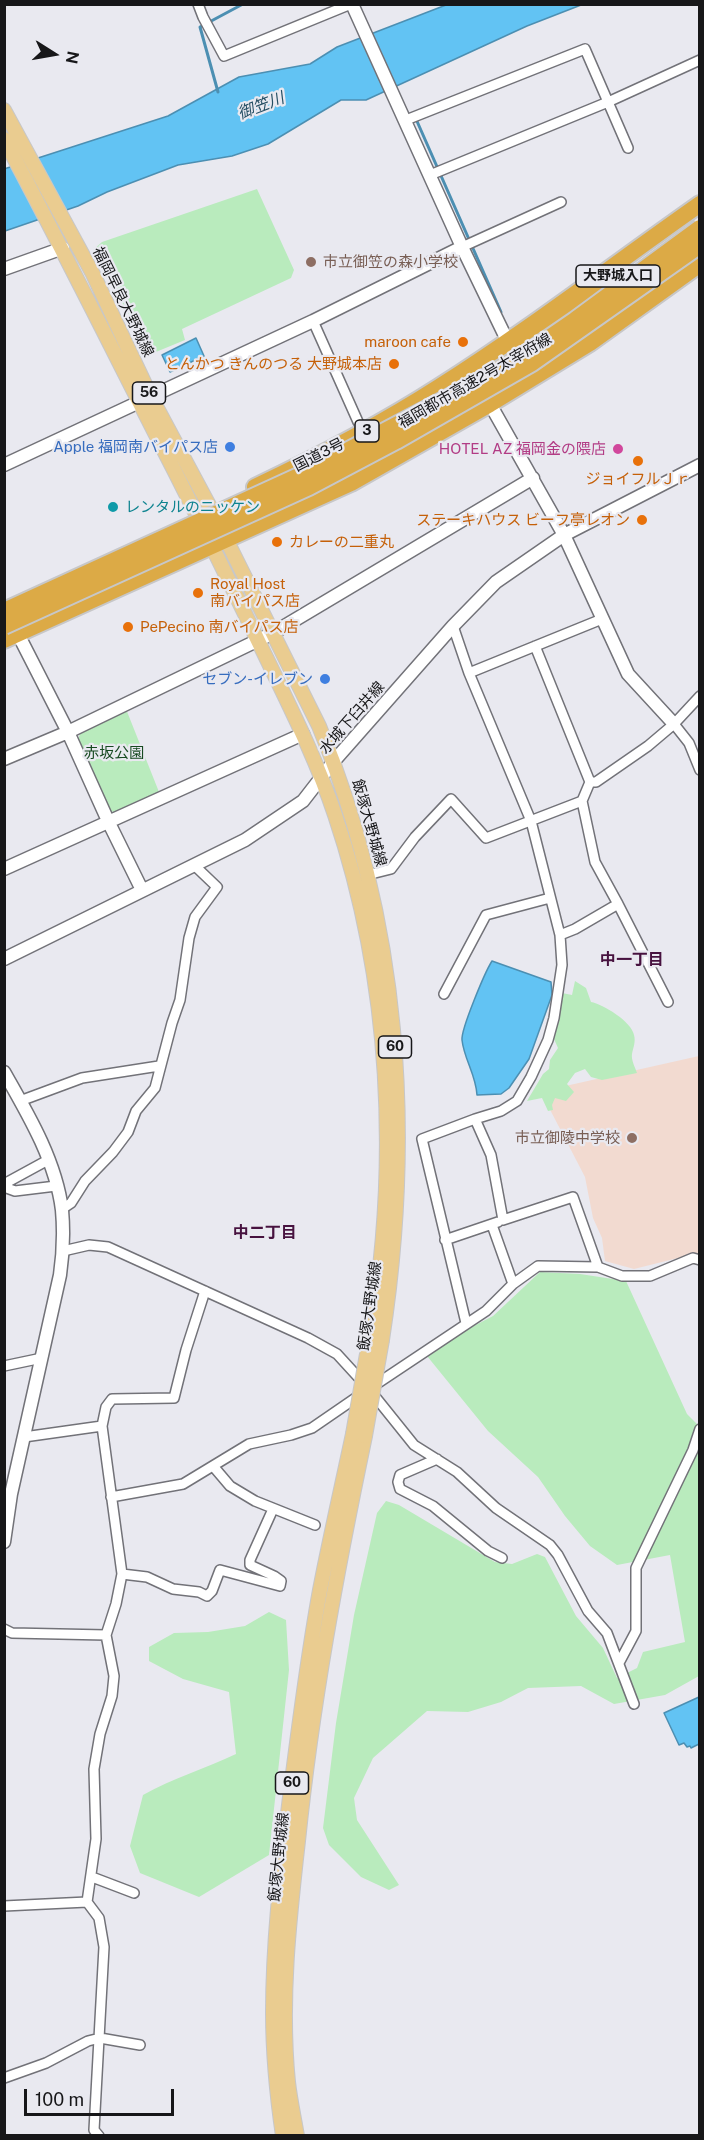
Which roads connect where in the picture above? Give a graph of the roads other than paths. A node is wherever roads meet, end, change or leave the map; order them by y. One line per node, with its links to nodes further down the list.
1 (198, 4): 2 (street)
2 (352, 4): 6 (street)
3 (699, 60): 4 (street)
4 (608, 102): 6 (street); 8 (street); 9 (street)
5 (4, 110): 7 (main road, 福岡早良大野城線 / 56)
6 (405, 119): 9 (street)
7 (10, 135): 15 (main road, 福岡早良大野城線 / 56); 22 (main road, 福岡早良大野城線 / 56)
8 (628, 148)
9 (430, 176): 16 (street)
10 (561, 202): 16 (street)
11 (699, 204): 20 (highway, 国道3号 / 3)
12 (699, 213): 21 (highway, 大野城入口)
13 (699, 228): 32 (highway, 福岡都市高速2号太宰府線, bridge)
14 (699, 245): 35 (highway, 福岡都市高速2号太宰府線, bridge)
15 (63, 248): 18 (street); 22 (main road, 福岡早良大野城線 / 56)
16 (462, 248): 19 (street); 20 (street)
17 (699, 264): 23 (highway, 3)
18 (4, 269)
19 (313, 321): 22 (street); 24 (street)
20 (507, 340): 21 (highway, 国道3号 / 3)
21 (440, 387): 24 (highway, 国道3号 / 3)
22 (145, 400): 25 (street); 28 (main road, 福岡早良大野城線 / 56)
23 (490, 404): 27 (street); 30 (highway, 3)
24 (363, 433): 28 (highway, 国道3号 / 3)
25 (4, 465)
26 (699, 465): 29 (street, 水城下臼井線)
27 (533, 478): 29 (street); 36 (street)
28 (204, 512): 30 (main road, 飯塚大野城線 / 60); 31 (highway, 国道3号 / 3)
29 (564, 535): 33 (street); 34 (street, 水城下臼井線)
30 (219, 542): 35 (highway, 3); 36 (main road, 飯塚大野城線 / 60); 37 (main road, 飯塚大野城線 / 60)
31 (4, 604)
32 (4, 611)
33 (602, 618): 38 (street); 41 (street)
34 (453, 626): 39 (street); 45 (street, 水城下臼井線)
35 (9, 633): 42 (street)
36 (273, 633): 37 (street); 45 (main road, 飯塚大野城線 / 60)
37 (258, 640): 42 (street); 43 (main road, 飯塚大野城線 / 60)
38 (535, 646): 39 (street); 48 (street)
39 (468, 673): 50 (street)
40 (699, 696): 41 (street)
41 (674, 724): 46 (street); 48 (street)
42 (68, 732): 44 (street); 51 (street)
43 (303, 734): 47 (main road, 飯塚大野城線 / 60); 51 (street)
44 (4, 759)
45 (334, 761): 47 (street, 水城下臼井線); 54 (main road, 飯塚大野城線 / 60)
46 (699, 770)
47 (321, 778): 52 (street, 水城下臼井線); 79 (main road, 飯塚大野城線 / 60)
48 (590, 782): 49 (street)
49 (582, 801): 50 (street); 57 (street)
50 (531, 821): 54 (street); 56 (street)
51 (109, 823): 53 (street); 55 (street)
52 (194, 866): 55 (street, 水城下臼井線); 62 (street)
53 (4, 869)
54 (367, 875): 79 (main road, 飯塚大野城線 / 60)
55 (142, 890): 59 (street, 水城下臼井線)
56 (550, 898): 58 (street); 60 (street)
57 (618, 904): 58 (street); 61 (street)
58 (560, 935): 65 (street)
59 (4, 958)
60 (444, 994)
61 (668, 1002)
62 (159, 1066): 64 (street); 69 (street)
63 (4, 1072): 64 (street)
64 (20, 1101): 66 (street)
65 (474, 1119): 70 (street); 72 (street)
66 (48, 1160): 67 (street); 68 (street)
67 (4, 1186): 68 (street)
68 (56, 1186): 69 (street)
69 (62, 1209): 73 (street)
70 (503, 1220): 71 (street); 75 (street)
71 (492, 1224): 72 (street); 76 (street)
72 (445, 1239): 78 (street)
73 (63, 1251): 77 (street); 80 (street)
74 (699, 1260): 75 (street)
75 (598, 1267): 76 (street)
76 (513, 1284): 78 (street)
77 (205, 1291): 82 (street); 83 (street)
78 (466, 1323): 82 (street)
79 (376, 1338): 85 (main road, 飯塚大野城線 / 60, bridge)
80 (42, 1358): 81 (street); 86 (street)
81 (4, 1366)
82 (369, 1389): 87 (street); 88 (street)
83 (102, 1426): 86 (street); 90 (street)
84 (699, 1429): 98 (street)
85 (359, 1435): 108 (main road, 飯塚大野城線 / 60); 109 (main road, 飯塚大野城線 / 60)
86 (24, 1437): 89 (street)
87 (437, 1459): 94 (street); 98 (street)
88 (213, 1466): 90 (street); 91 (street)
89 (8, 1494): 93 (street)
90 (111, 1497): 95 (street)
91 (273, 1509): 92 (street); 95 (street)
92 (315, 1525)
93 (4, 1542)
94 (502, 1558)
95 (122, 1574): 97 (street)
96 (4, 1629): 97 (street)
97 (106, 1635): 100 (street)
98 (619, 1663): 99 (street)
99 (634, 1704)
100 (92, 1877): 101 (street); 102 (street)
101 (134, 1893)
102 (87, 1902): 103 (street); 104 (street)
103 (4, 1906)
104 (100, 2038): 105 (street); 106 (street); 107 (street)
105 (140, 2045)
106 (4, 2078)
107 (99, 2136)
108 (283, 2136)
109 (297, 2136)

